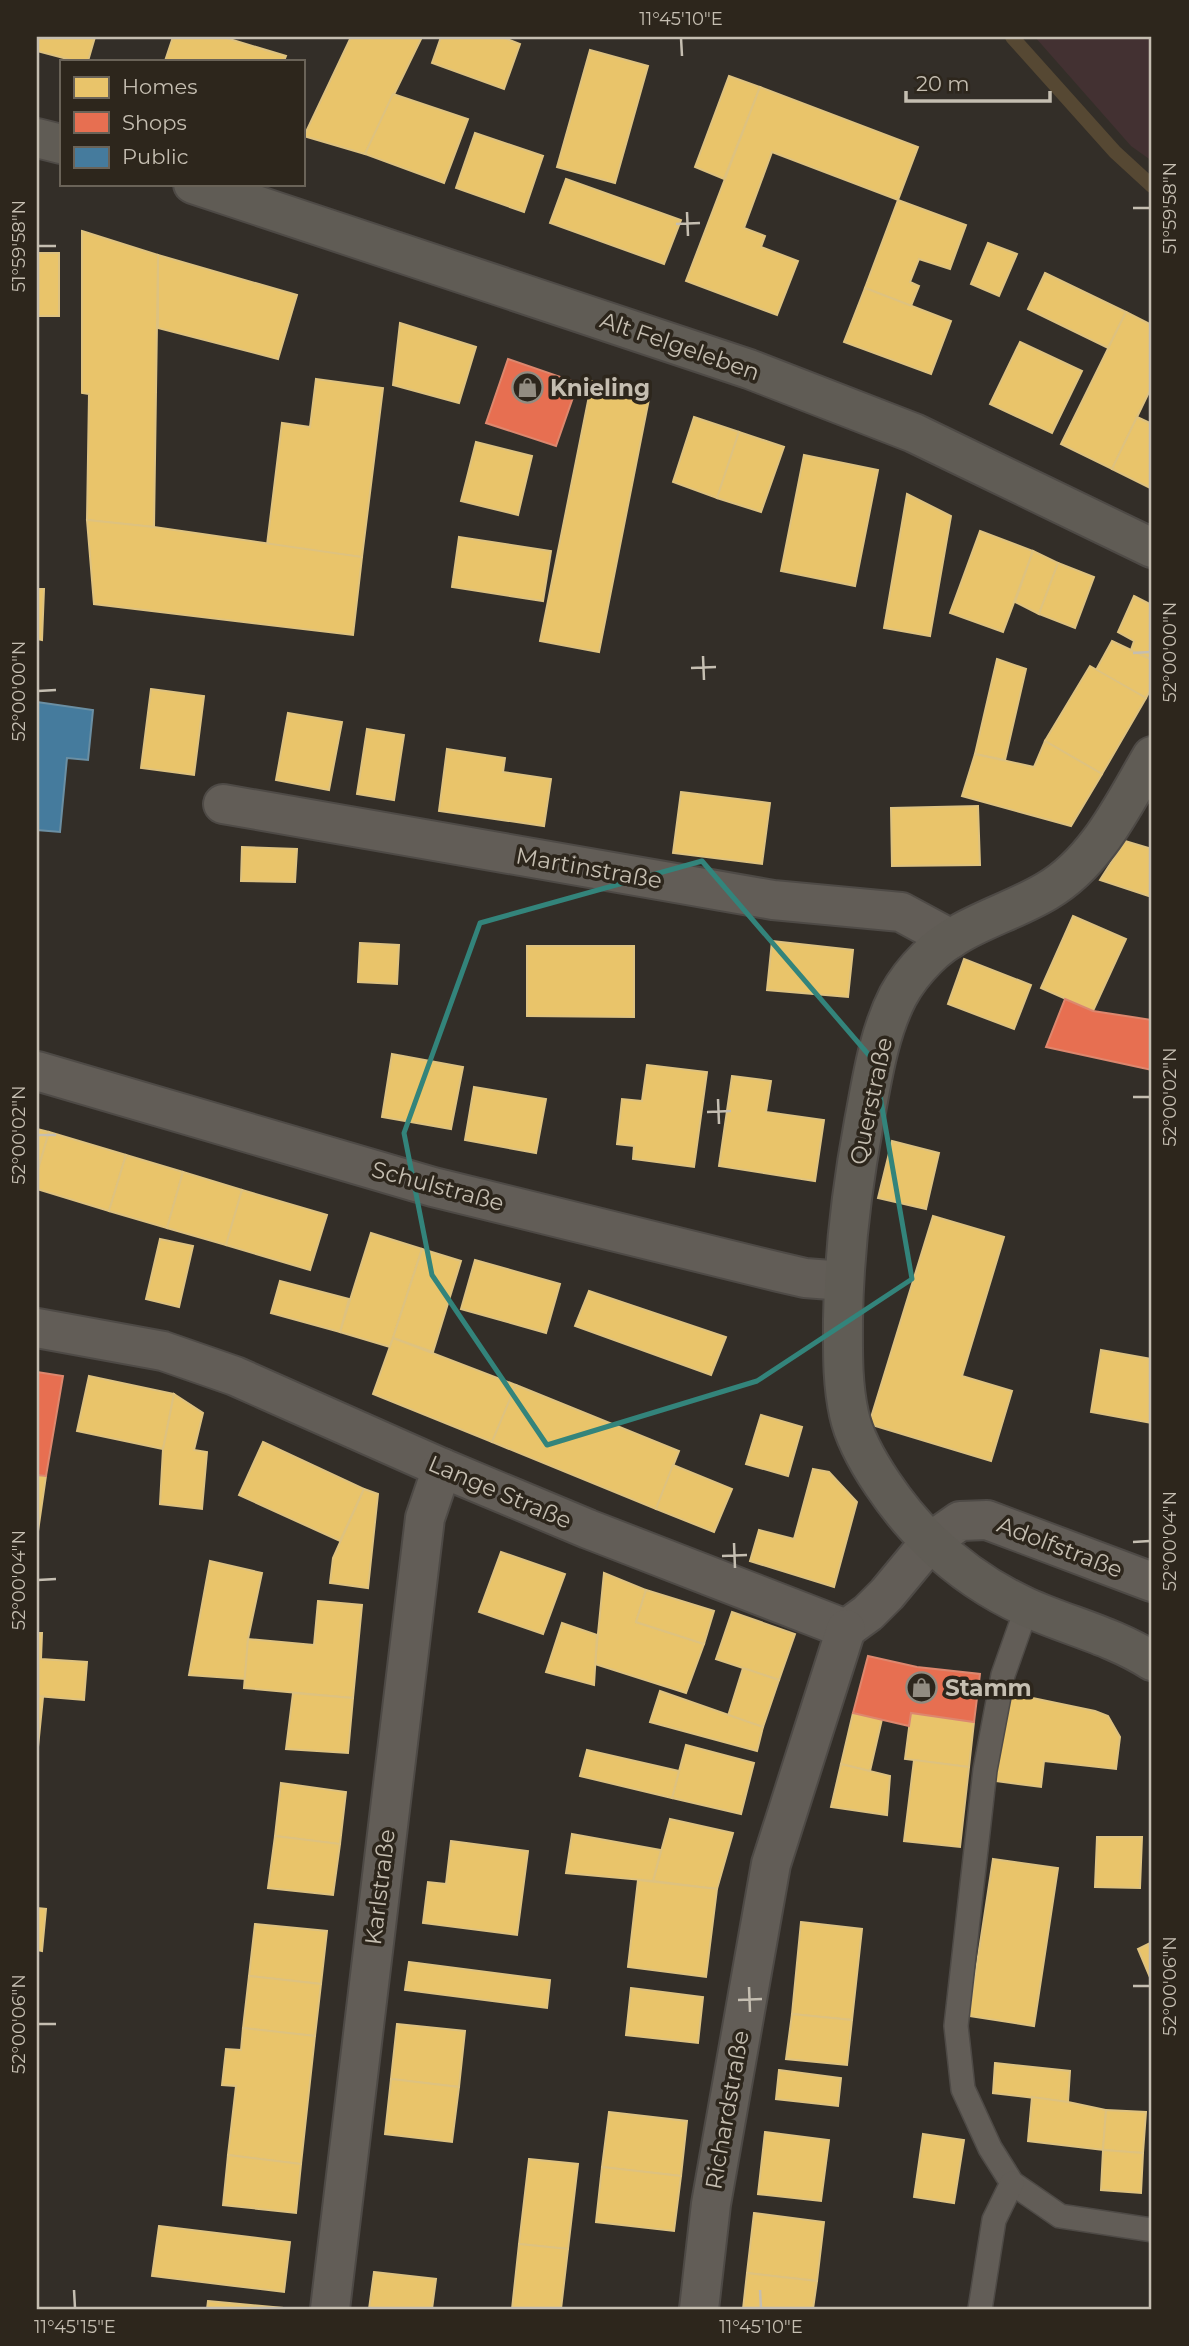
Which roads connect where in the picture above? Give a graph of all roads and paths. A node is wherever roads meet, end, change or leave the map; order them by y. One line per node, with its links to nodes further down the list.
1 (37, 138): 2 (street)
2 (60, 144)
3 (199, 186): 4 (street, Alt Felgeleben)
4 (1152, 548)
5 (1152, 756): 7 (street, Querstraße)
6 (223, 804): 7 (street, Martinstraße)
7 (951, 939): 9 (street, Querstraße)
8 (37, 1071): 9 (street, Schulstraße)
9 (844, 1281): 12 (street, Querstraße)
10 (37, 1328): 11 (street, Lange Straße)
11 (442, 1468): 15 (street, Lange Straße); 19 (street, Karlstraße)
12 (930, 1542): 13 (street, Adolfstraße); 14 (street, Querstraße); 15 (street)
13 (1152, 1582)
14 (1027, 1607): 16 (street, Querstraße); 17 (lane)
15 (846, 1629): 20 (street, Richardstraße)
16 (1151, 1657)
17 (1012, 2183): 18 (lane); 21 (lane)
18 (1152, 2230)
19 (330, 2309)
20 (699, 2309)
21 (980, 2309)

